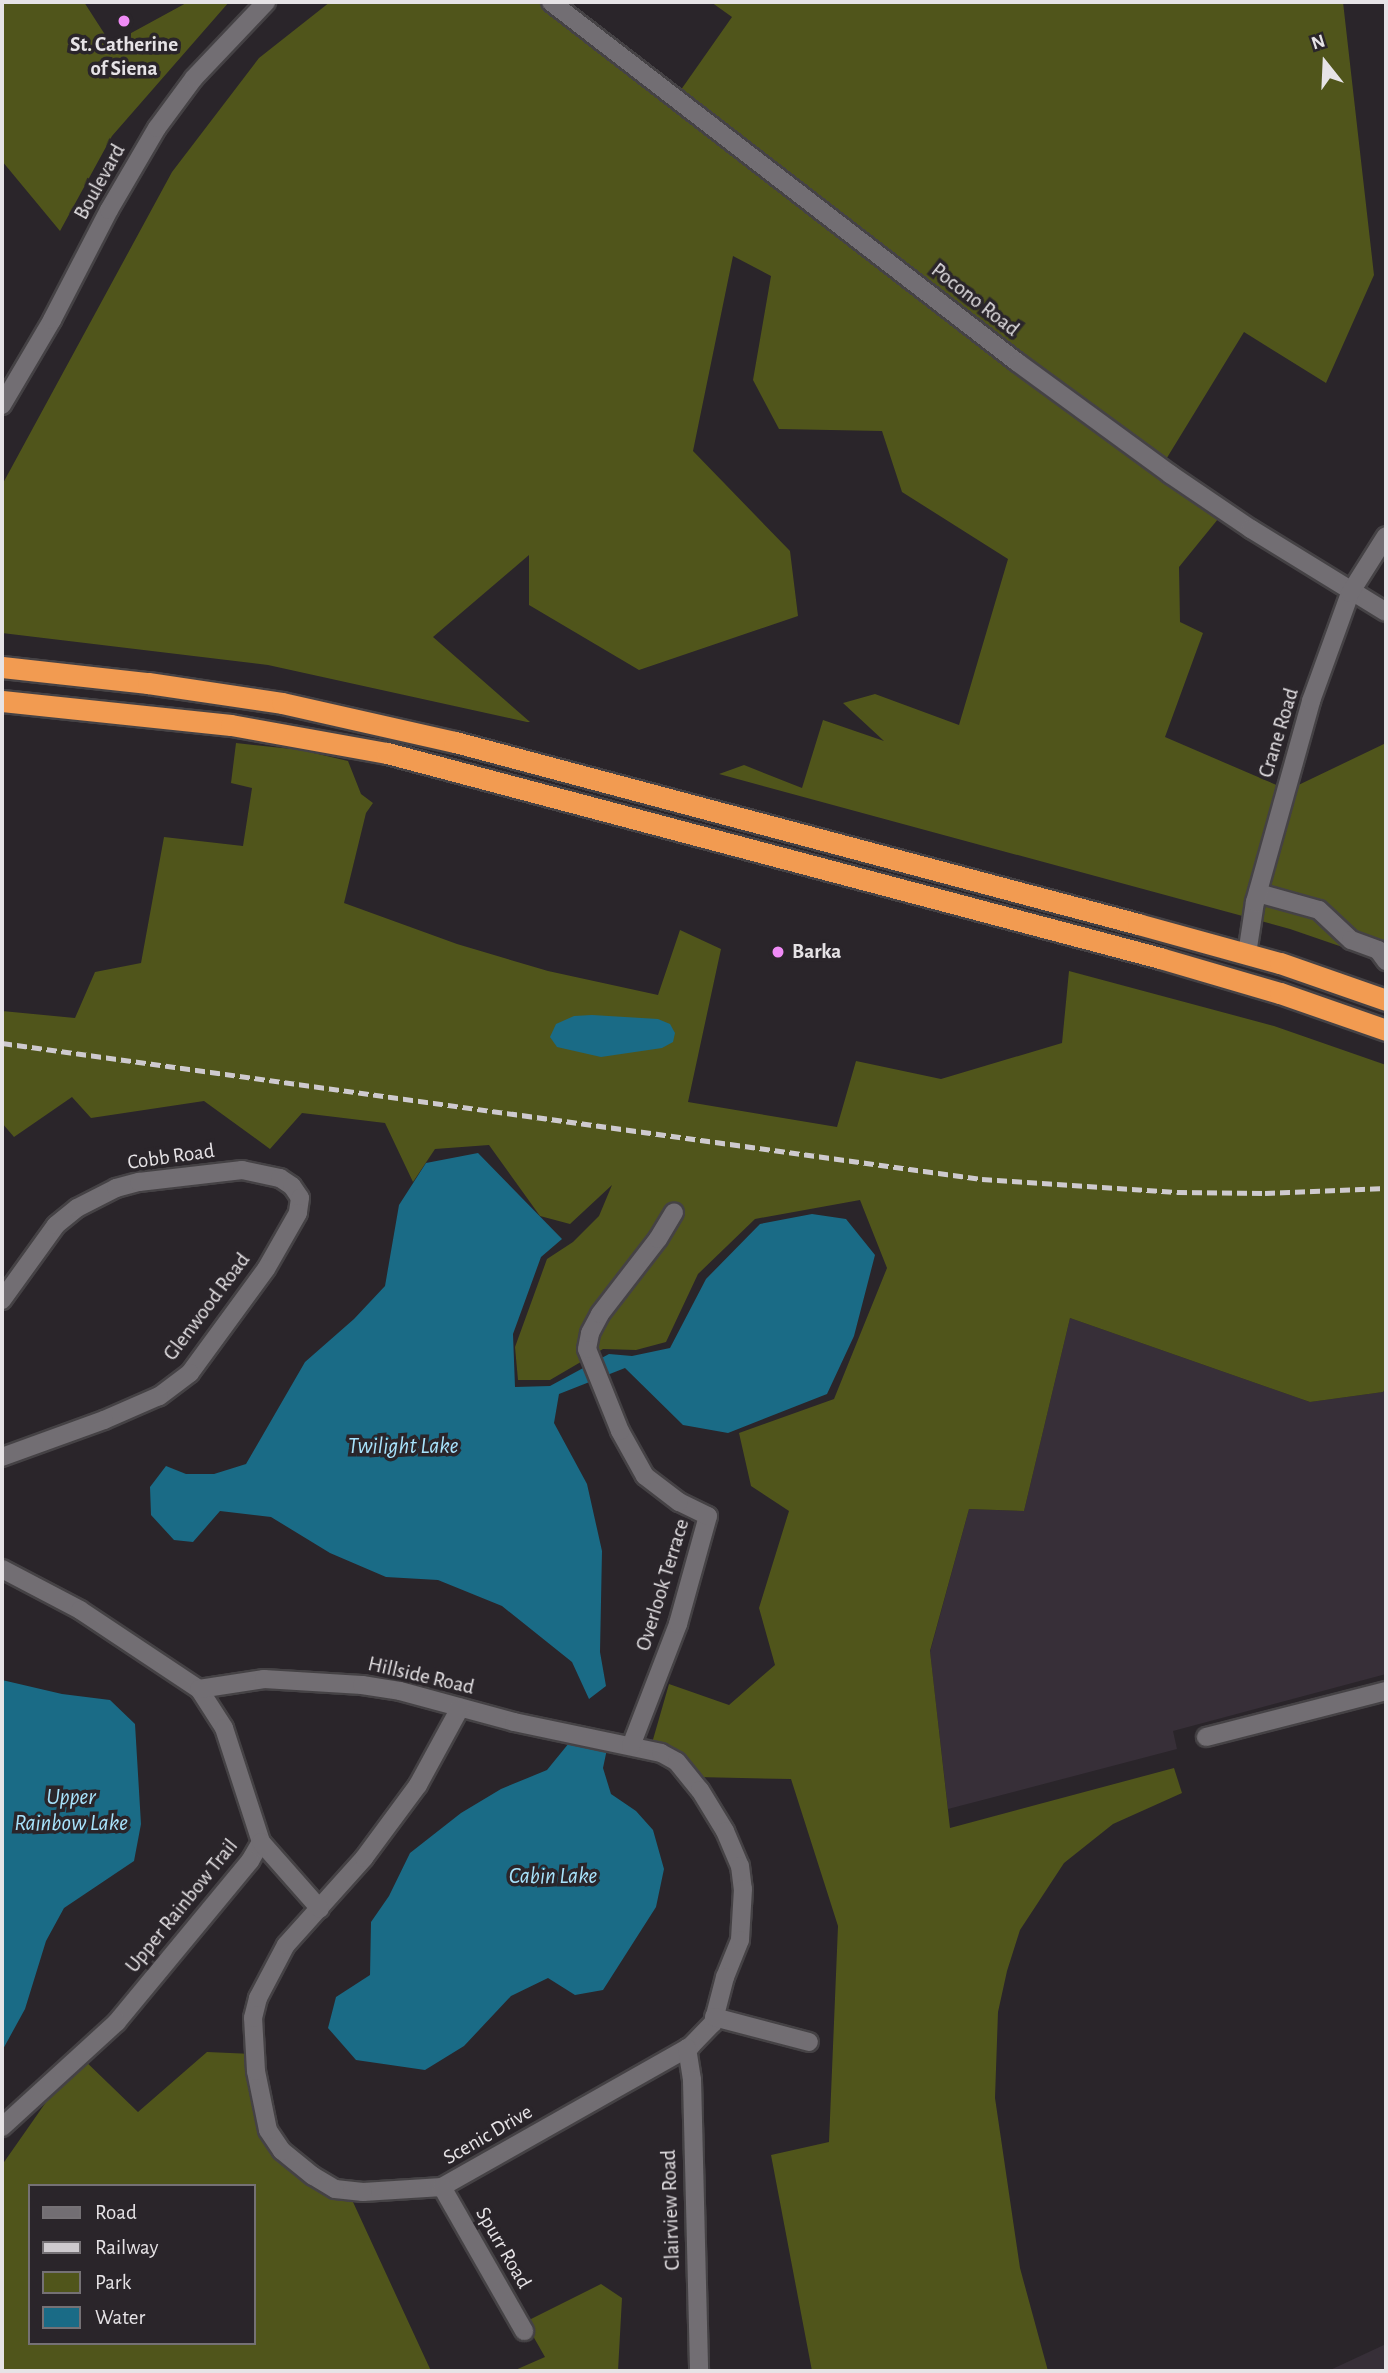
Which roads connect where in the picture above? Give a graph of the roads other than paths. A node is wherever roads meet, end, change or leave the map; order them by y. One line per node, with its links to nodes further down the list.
1 (266, 2): 3 (street, Boulevard)
2 (551, 2): 5 (street, Pocono Road)
3 (2, 405)
4 (1386, 536): 5 (street, Crane Road)
5 (1350, 593): 6 (street, Pocono Road); 9 (street, Crane Road)
6 (1386, 612)
7 (2, 667): 10 (highway)
8 (2, 701): 13 (highway)
9 (1258, 893): 10 (street, Crane Road); 11 (street)
10 (1247, 954): 12 (highway)
11 (1386, 961)
12 (1386, 1000)
13 (1386, 1030)
14 (300, 1200): 16 (street, Cobb Road); 17 (street, Glenwood Road)
15 (674, 1212): 23 (street, Overlook Terrace)
16 (2, 1300)
17 (2, 1457)
18 (2, 1569): 19 (street, Upper Rainbow Trail)
19 (199, 1689): 21 (street, Hillside Road); 24 (street, Upper Rainbow Trail)
20 (1386, 1690): 22 (street)
21 (460, 1708): 23 (street, Hillside Road); 25 (street, Scenic Drive)
22 (1206, 1737)
23 (631, 1746): 26 (street, Scenic Drive)
24 (261, 1842): 25 (street); 29 (street, Upper Rainbow Trail)
25 (320, 1909): 30 (street, Scenic Drive)
26 (714, 2017): 27 (street); 28 (street, Scenic Drive)
27 (809, 2042)
28 (687, 2048): 30 (street, Scenic Drive); 32 (street, Clairview Road)
29 (2, 2127)
30 (442, 2188): 31 (street, Spurr Road)
31 (524, 2331)
32 (699, 2371)

